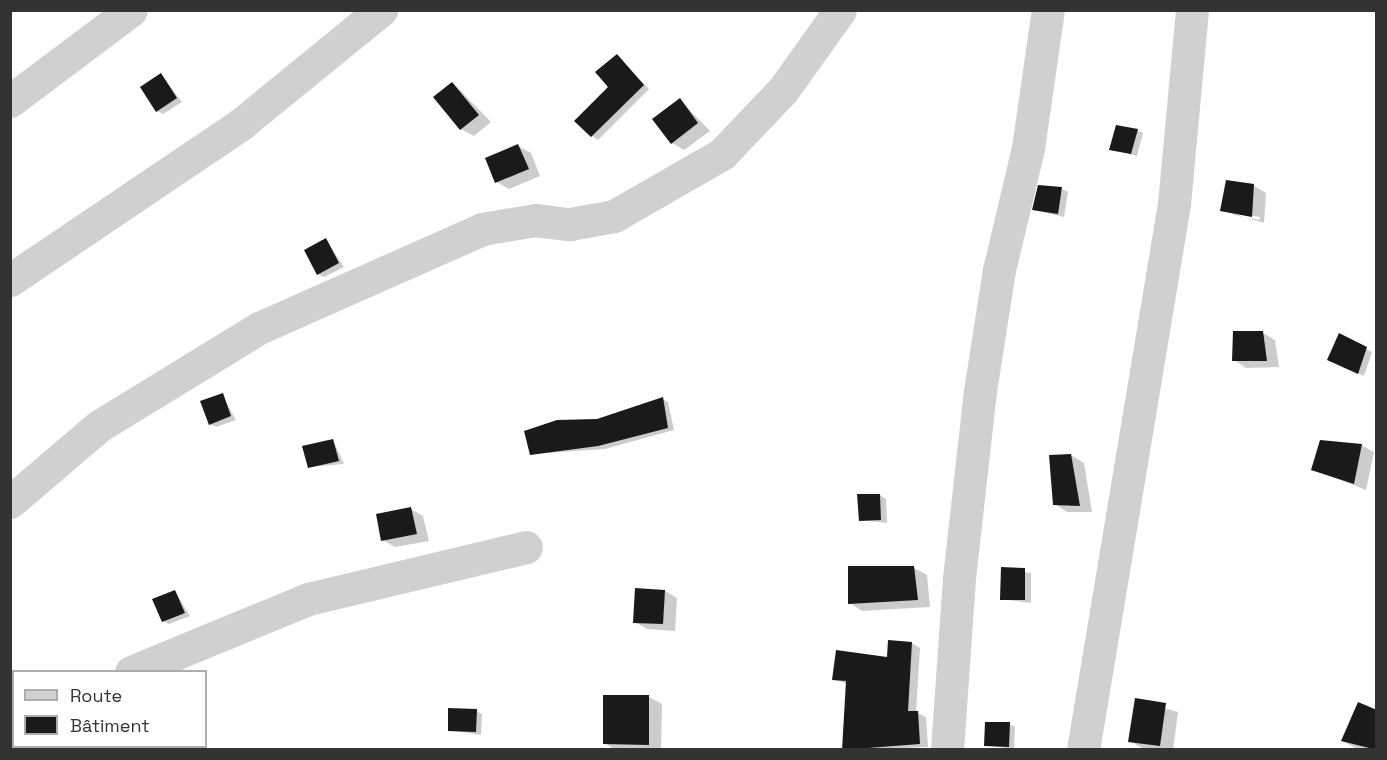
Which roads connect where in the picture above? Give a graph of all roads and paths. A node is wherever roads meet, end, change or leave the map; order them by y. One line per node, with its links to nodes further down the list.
1 (131, 10): 6 (street)
2 (381, 10): 7 (street)
3 (840, 10): 8 (street)
4 (1048, 10): 11 (street)
5 (1192, 10): 12 (street)
6 (10, 101)
7 (10, 280)
8 (10, 502)
9 (526, 547): 10 (street)
10 (136, 670)
11 (947, 750)
12 (1083, 750)

